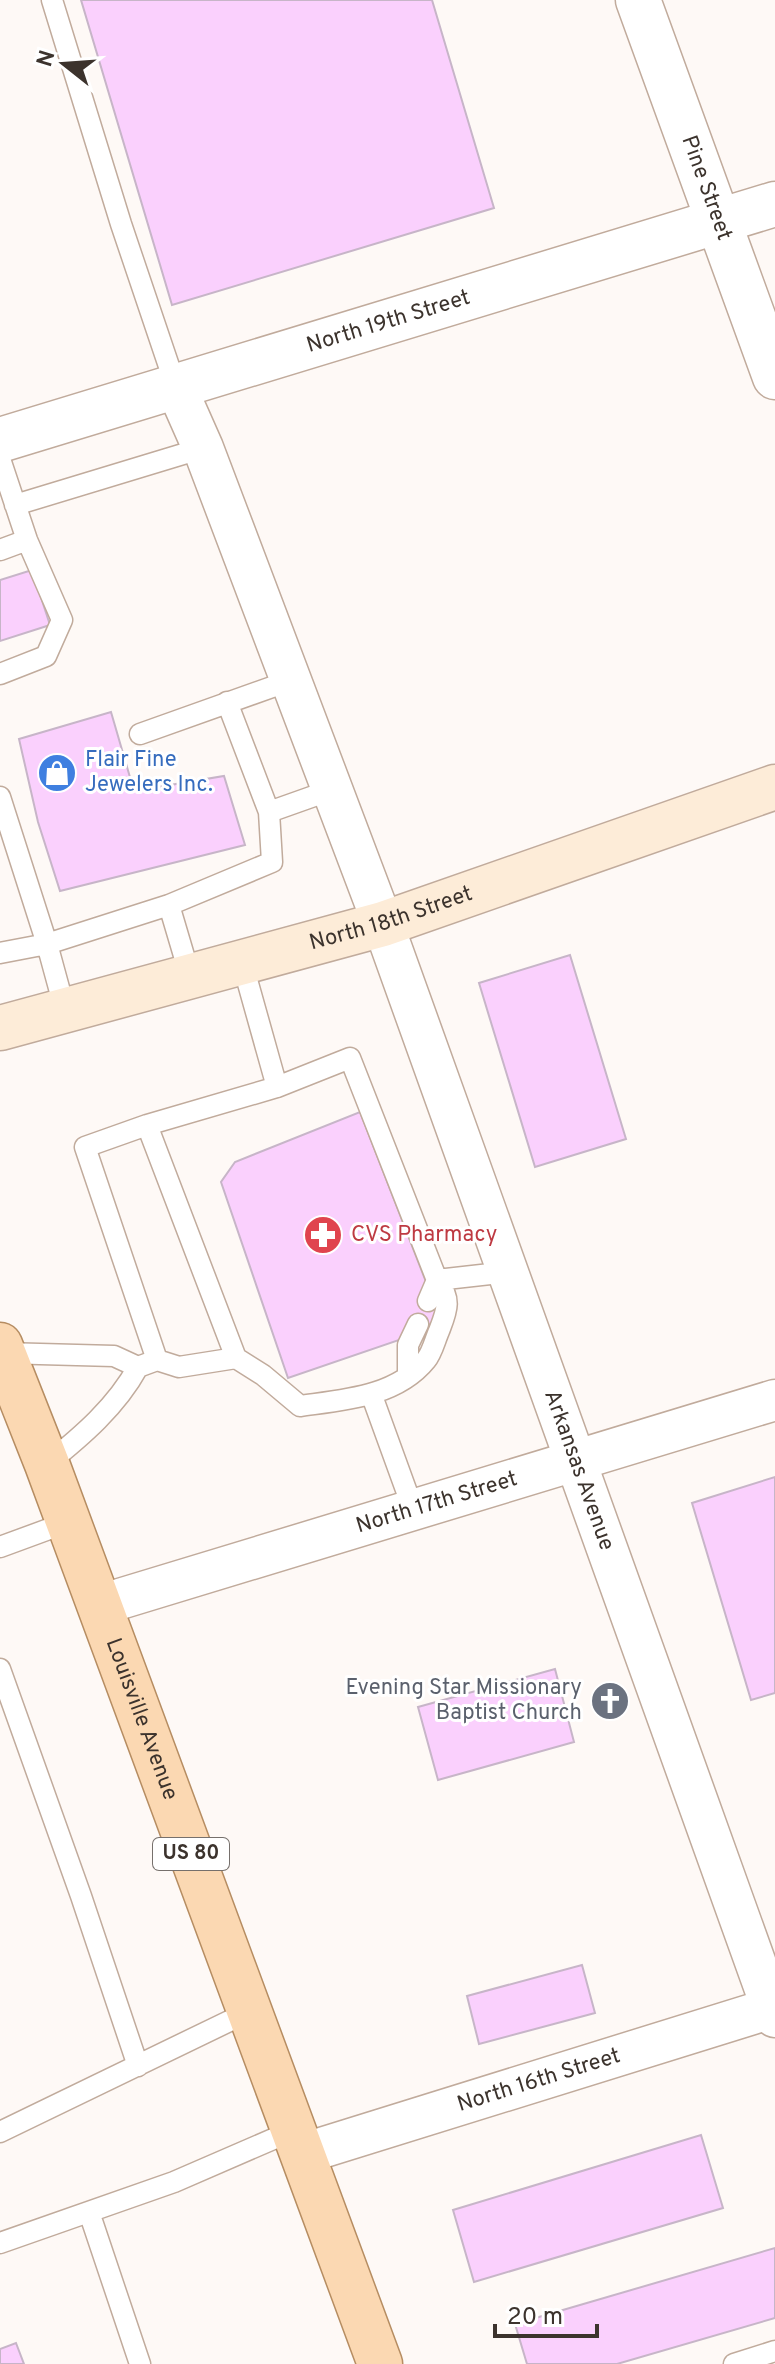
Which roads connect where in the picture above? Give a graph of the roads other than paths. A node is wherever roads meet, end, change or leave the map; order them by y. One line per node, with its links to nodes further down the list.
1 (52, 0): 6 (lane)
2 (638, 0): 4 (street, Pine Street)
3 (775, 204): 4 (street, North 19th Street)
4 (718, 220): 5 (street, Pine Street); 6 (street, North 19th Street)
5 (775, 377)
6 (176, 387): 7 (street, North 19th Street); 8 (street, Arkansas Avenue)
7 (0, 440)
8 (203, 448): 10 (lane); 14 (street, Arkansas Avenue)
9 (0, 459): 10 (lane)
10 (15, 505): 11 (lane)
11 (27, 540): 12 (lane); 13 (lane)
12 (0, 550)
13 (0, 674)
14 (289, 681): 15 (lane); 18 (street, Arkansas Avenue)
15 (227, 702): 16 (lane); 20 (lane)
16 (140, 734)
17 (775, 787): 22 (main road, North 18th Street)
18 (331, 790): 20 (lane); 22 (street, Arkansas Avenue)
19 (0, 797): 23 (lane)
20 (269, 812): 21 (lane)
21 (169, 905): 23 (lane); 26 (lane)
22 (383, 924): 25 (main road, North 18th Street); 31 (street, Arkansas Avenue)
23 (47, 944): 24 (lane); 27 (lane)
24 (0, 953)
25 (242, 962): 26 (main road, North 18th Street); 29 (lane)
26 (190, 976): 27 (main road, North 18th Street)
27 (65, 1010): 28 (main road, North 18th Street)
28 (0, 1028)
29 (277, 1087): 30 (lane); 32 (lane)
30 (147, 1125): 36 (lane); 37 (lane)
31 (508, 1272): 32 (lane); 41 (street, Arkansas Avenue)
32 (437, 1280): 33 (lane); 38 (lane)
33 (428, 1301)
34 (418, 1324): 38 (lane)
35 (2, 1349): 37 (lane); 42 (main road, Louisville Avenue / US 80)
36 (236, 1358): 37 (lane); 39 (lane)
37 (147, 1364): 42 (lane)
38 (408, 1375): 39 (lane)
39 (372, 1396): 43 (lane)
40 (775, 1400): 41 (street, North 17th Street)
41 (575, 1460): 43 (street, North 17th Street); 49 (street, Arkansas Avenue)
42 (47, 1464): 44 (main road, Louisville Avenue / US 80)
43 (413, 1509): 46 (street, North 17th Street)
44 (68, 1522): 45 (lane); 46 (main road, Louisville Avenue / US 80)
45 (0, 1547)
46 (100, 1605): 48 (main road, Louisville Avenue / US 80)
47 (0, 1669): 50 (lane)
48 (250, 2011): 50 (lane); 52 (main road, Louisville Avenue / US 80)
49 (774, 2011): 52 (street, North 16th Street)
50 (138, 2066): 51 (lane)
51 (0, 2132)
52 (298, 2142): 53 (lane); 57 (main road, Louisville Avenue / US 80)
53 (89, 2212): 54 (lane); 56 (lane)
54 (0, 2243)
55 (775, 2351): 58 (lane)
56 (140, 2364)
57 (380, 2364)
58 (734, 2364)

